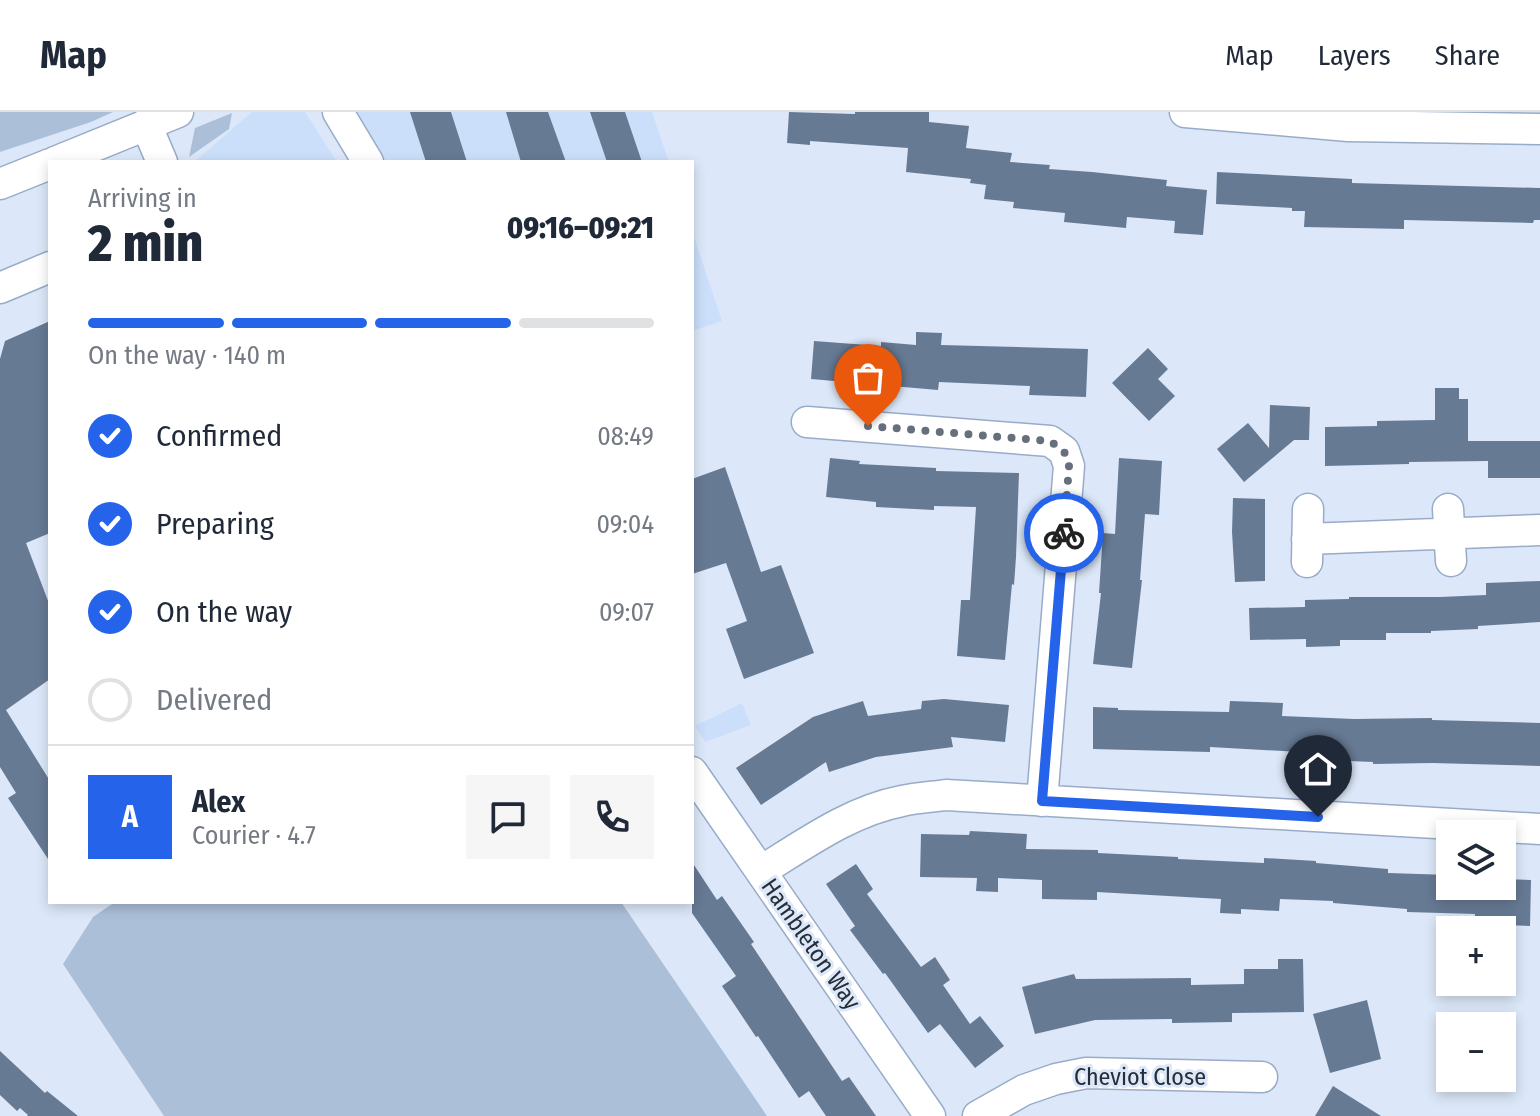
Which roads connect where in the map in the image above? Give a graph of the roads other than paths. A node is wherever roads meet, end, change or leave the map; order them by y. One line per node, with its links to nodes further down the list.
1 (178, 112): 5 (street)
2 (338, 112): 9 (street)
3 (1185, 112): 4 (street)
4 (1507, 120): 6 (street)
5 (146, 124): 7 (street); 8 (street)
6 (1540, 129)
7 (59, 160)
8 (161, 160)
9 (367, 160)
10 (48, 165): 11 (street)
11 (0, 184)
12 (48, 268): 13 (street)
13 (0, 288)
14 (807, 422): 18 (street)
15 (1540, 530): 16 (street)
16 (1307, 537)
17 (694, 775): 20 (street, Hambleton Way)
18 (1042, 801): 19 (street); 20 (street)
19 (1540, 829)
20 (761, 871): 22 (street, Hambleton Way)
21 (1262, 1077): 23 (street, Cheviot Close)
22 (930, 1116)
23 (978, 1116)

